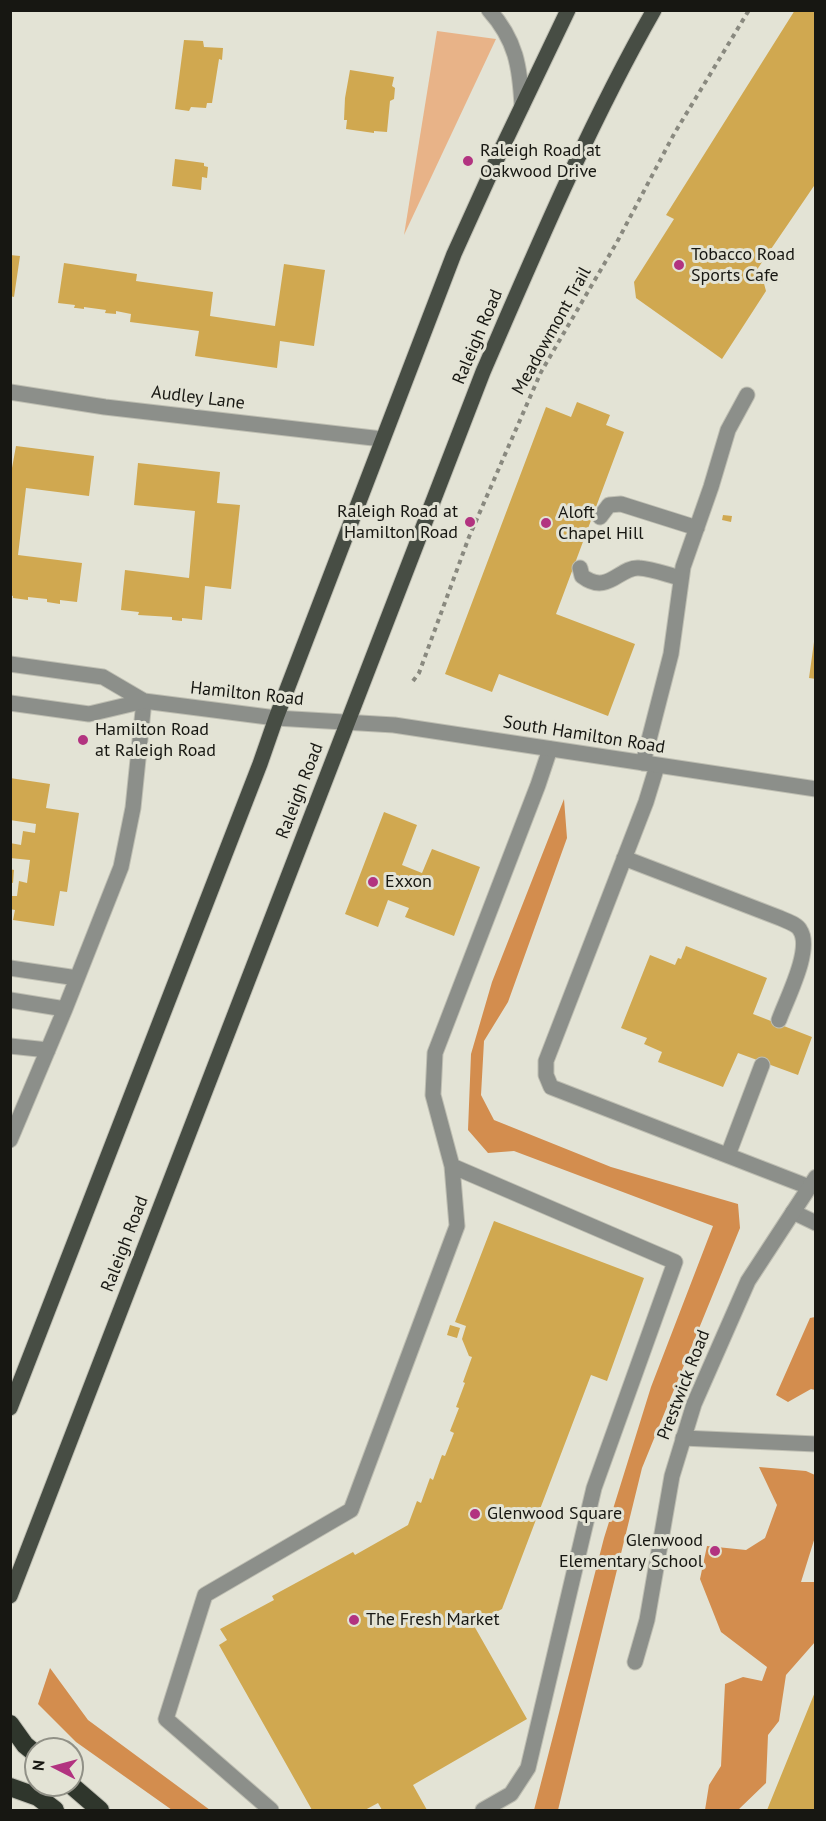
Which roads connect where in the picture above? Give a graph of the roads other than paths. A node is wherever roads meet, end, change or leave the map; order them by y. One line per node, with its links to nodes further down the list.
1 (489, 10): 4 (street)
2 (568, 10): 4 (main road)
3 (654, 10): 16 (main road, Raleigh Road)
4 (522, 106): 7 (main road)
5 (10, 392): 7 (street, Audley Lane)
6 (747, 394): 9 (street)
7 (382, 439): 15 (main road)
8 (600, 517): 9 (street)
9 (696, 528): 11 (street)
10 (580, 568): 11 (street)
11 (681, 578): 18 (street)
12 (10, 664): 13 (street, Hamilton Road)
13 (144, 701): 14 (street, Hamilton Road); 15 (street, Hamilton Road); 22 (street)
14 (10, 703)
15 (276, 718): 16 (street, Hamilton Road); 35 (main road)
16 (347, 722): 17 (street, South Hamilton Road); 38 (main road, Raleigh Road)
17 (550, 748): 18 (street, South Hamilton Road); 31 (street)
18 (650, 765): 19 (street, South Hamilton Road); 20 (street)
19 (816, 789)
20 (624, 858): 25 (street); 30 (street)
21 (10, 968): 22 (street)
22 (77, 978): 24 (street)
23 (10, 1000): 24 (street)
24 (65, 1009): 27 (street)
25 (779, 1020)
26 (10, 1046): 27 (street)
27 (48, 1050): 29 (street)
28 (762, 1065): 30 (street)
29 (10, 1140)
30 (728, 1155): 32 (street)
31 (452, 1167): 46 (street); 47 (street)
32 (812, 1182): 33 (street, Prestwick Road)
33 (793, 1212): 34 (street); 36 (street, Prestwick Road)
34 (816, 1223)
35 (10, 1408)
36 (683, 1438): 37 (street); 39 (street, Prestwick Road)
37 (816, 1444)
38 (10, 1596)
39 (635, 1662)
40 (10, 1724): 41 (highway)
41 (24, 1744)
42 (10, 1787): 44 (highway)
43 (84, 1796): 45 (highway)
44 (55, 1810)
45 (100, 1810)
46 (271, 1810)
47 (483, 1810)

